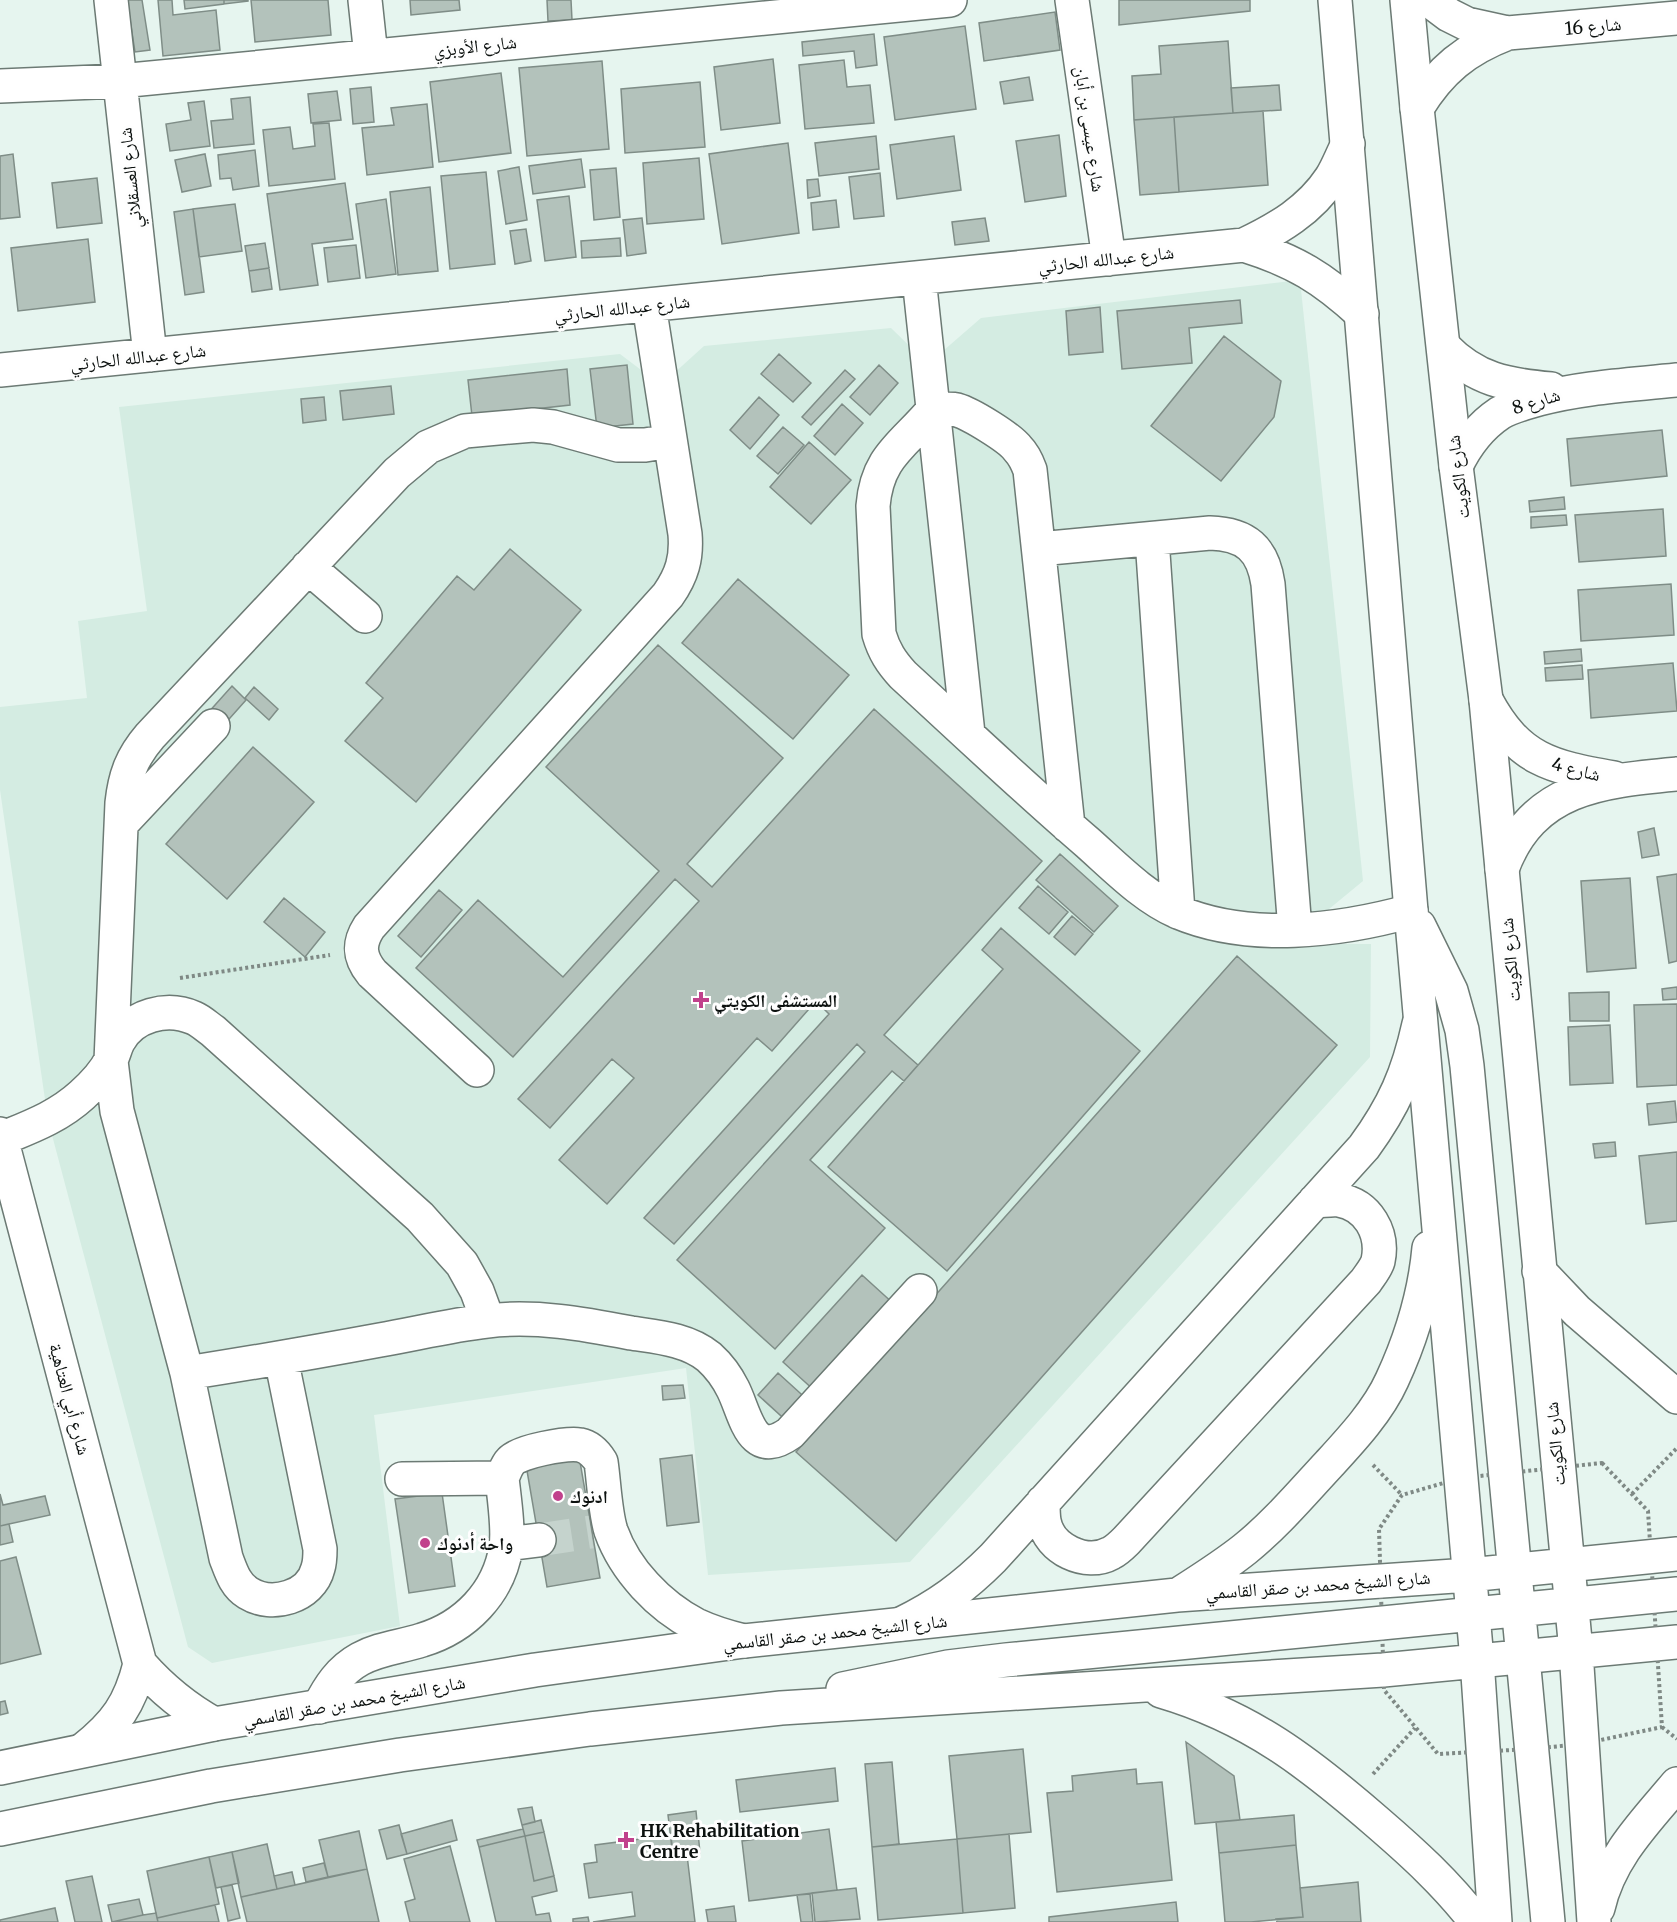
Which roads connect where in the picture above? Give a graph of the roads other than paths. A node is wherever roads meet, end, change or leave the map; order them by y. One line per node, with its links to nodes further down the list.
1 (111, 0): 12 (main road, شارع العسقلاني)
2 (365, 0): 11 (main road)
3 (950, 0): 8 (main road, شارع الأوبزي)
4 (1072, 0): 17 (main road, شارع عيسى بن أبان)
5 (1335, 0): 15 (main road)
6 (1407, 0): 14 (main road, شارع الكويت)
7 (1429, 0): 10 (main road, شارع 16)
8 (823, 6): 11 (main road, شارع الأوبزي)
9 (1677, 18): 10 (main road, شارع 16)
10 (1508, 33): 14 (main road, شارع 16)
11 (371, 56): 12 (main road, شارع الأوبزي)
12 (120, 81): 13 (main road, شارع الأوبزي); 22 (main road, شارع العسقلاني)
13 (0, 86)
14 (1417, 108): 21 (main road, شارع الكويت)
15 (1348, 144): 16 (main road, شارع عبدالله الحارثي); 20 (main road)
16 (1244, 245): 17 (main road, شارع عبدالله الحارثي); 20 (main road, شارع عبدالله الحارثي)
17 (1109, 259): 18 (main road, شارع عبدالله الحارثي)
18 (919, 278): 19 (main road, شارع عبدالله الحارثي); 26 (main road)
19 (649, 305): 22 (main road, شارع عبدالله الحارثي); 27 (main road)
20 (1362, 314): 41 (main road)
21 (1444, 347): 25 (main road, شارع 8); 28 (main road, شارع الكويت)
22 (150, 355): 23 (main road, شارع عبدالله الحارثي)
23 (0, 370)
24 (1677, 380): 25 (main road, شارع 8)
25 (1571, 391): 28 (main road, شارع 8)
26 (933, 410): 30 (main road); 35 (main road); 35 (main road)
27 (670, 441): 31 (main road); 46 (main road)
28 (1456, 466): 33 (main road, شارع الكويت)
29 (1152, 539): 30 (main road); 42 (main road); 43 (main road)
30 (1039, 549): 39 (main road)
31 (308, 567): 32 (main road); 38 (main road)
32 (364, 616)
33 (1486, 700): 37 (main road, شارع 4); 40 (main road, شارع الكويت)
34 (213, 726): 38 (main road)
35 (968, 735): 39 (main road)
36 (1677, 774): 37 (main road, شارع 4)
37 (1621, 779): 40 (main road, شارع 4)
38 (122, 823): 45 (main road)
39 (1068, 826): 42 (main road)
40 (1502, 869): 50 (main road, شارع الكويت)
41 (1411, 911): 43 (main road); 44 (main road); 63 (main road)
42 (1178, 912): 43 (main road)
43 (1295, 930)
44 (1420, 1020): 48 (main road); 49 (main road)
45 (111, 1061): 47 (main road); 52 (main road); 54 (main road)
46 (477, 1070)
47 (0, 1136): 76 (main road, شارع أبي العتاهية)
48 (1434, 1177): 64 (main road); 66 (main road)
49 (1315, 1201): 58 (main road); 58 (main road)
50 (1539, 1271): 55 (main road); 62 (main road, شارع الكويت)
51 (920, 1291): 52 (main road)
52 (488, 1321): 53 (main road)
53 (281, 1358): 54 (main road); 54 (main road)
54 (187, 1372)
55 (1677, 1397)
56 (502, 1478): 57 (main road); 60 (main road); 71 (main road)
57 (402, 1479)
58 (1043, 1502): 70 (main road)
59 (539, 1540): 60 (main road)
60 (507, 1544): 78 (main road)
61 (1677, 1554): 62 (main road, شارع الشيخ محمد بن صقر القاسمي)
62 (1566, 1565): 63 (main road, شارع الشيخ محمد بن صقر القاسمي); 67 (main road, شارع الكويت)
63 (1514, 1570): 64 (main road, شارع الشيخ محمد بن صقر القاسمي); 68 (main road)
64 (1469, 1575): 66 (main road, شارع الشيخ محمد بن صقر القاسمي); 69 (main road)
65 (1677, 1594): 67 (main road)
66 (1177, 1595): 70 (main road, شارع الشيخ محمد بن صقر القاسمي)
67 (1571, 1604): 68 (main road); 73 (main road, شارع الكويت)
68 (1517, 1610): 69 (main road); 74 (main road)
69 (1472, 1613): 75 (main road); 79 (main road)
70 (901, 1624): 71 (main road, شارع الشيخ محمد بن صقر القاسمي)
71 (744, 1641): 78 (main road, شارع الشيخ محمد بن صقر القاسمي)
72 (1677, 1642): 73 (main road)
73 (1576, 1651): 74 (main road); 88 (main road, شارع الكويت)
74 (1521, 1656): 75 (main road); 87 (main road)
75 (1477, 1660): 77 (main road); 86 (main road)
76 (140, 1664): 80 (main road, شارع أبي العتاهية); 81 (main road, شارع أبي العتاهية)
77 (1145, 1686): 79 (main road); 85 (main road)
78 (319, 1707): 80 (main road, شارع الشيخ محمد بن صقر القاسمي)
79 (781, 1708): 84 (main road)
80 (214, 1724): 81 (main road, شارع الشيخ محمد بن صقر القاسمي)
81 (83, 1750): 82 (main road, شارع الشيخ محمد بن صقر القاسمي)
82 (0, 1768)
83 (1677, 1784): 88 (main road)
84 (0, 1829)
85 (1476, 1922)
86 (1495, 1922)
87 (1548, 1922)
88 (1595, 1922)

